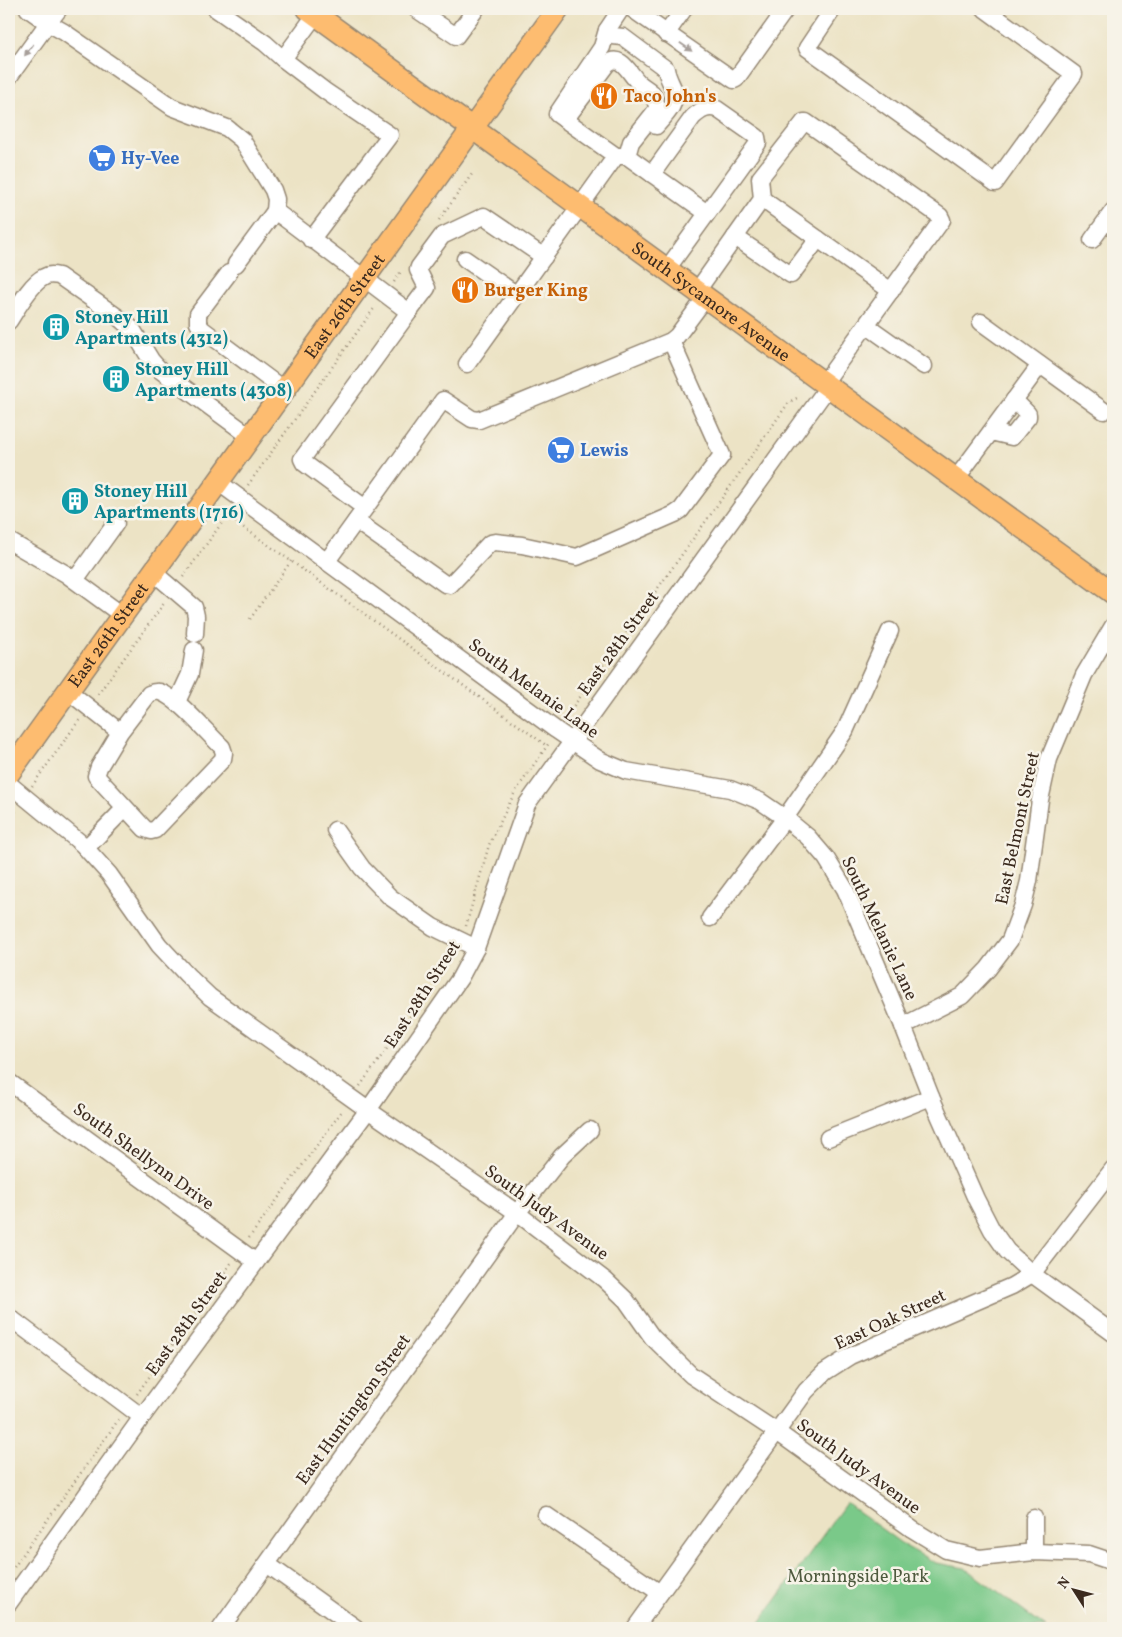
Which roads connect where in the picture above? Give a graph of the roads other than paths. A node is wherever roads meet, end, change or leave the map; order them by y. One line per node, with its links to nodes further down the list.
1 (28, 9): 14 (street)
2 (59, 9): 14 (street)
3 (216, 9): 17 (street)
4 (416, 9): 5 (street)
5 (476, 9)
6 (558, 9): 20 (main road, East 26th Street)
7 (621, 9): 15 (street)
8 (632, 9): 16 (street)
9 (684, 9): 16 (street)
10 (786, 9): 16 (street, one-way to 10)
11 (833, 9): 12 (street)
12 (985, 9)
13 (319, 13): 17 (street); 20 (main road, South Sycamore Avenue)
14 (48, 23): 18 (street, one-way to 18); 25 (street)
15 (610, 33): 19 (street); 21 (street)
16 (666, 34)
17 (283, 59): 30 (street)
18 (9, 77)
19 (565, 120): 21 (street); 21 (street)
20 (473, 127): 24 (main road, South Sycamore Avenue); 35 (main road, East 26th Street)
21 (621, 156): 22 (street); 24 (street)
22 (652, 174): 27 (street); 27 (street)
23 (762, 199): 28 (street); 29 (street); 36 (street, East 28th Street)
24 (580, 206): 32 (street); 34 (main road, South Sycamore Avenue)
25 (275, 211): 30 (street); 48 (street)
26 (1113, 211): 31 (street)
27 (707, 214): 34 (street)
28 (735, 237): 29 (street); 37 (street)
29 (818, 239): 36 (street)
30 (311, 240): 35 (street)
31 (1092, 240)
32 (544, 257): 38 (street); 39 (street)
33 (466, 259): 38 (street)
34 (667, 269): 37 (main road, South Sycamore Avenue)
35 (364, 279): 39 (street); 48 (main road, East 26th Street)
36 (891, 291): 42 (street, East 28th Street)
37 (701, 294): 43 (street); 47 (main road, South Sycamore Avenue)
38 (517, 295): 44 (street)
39 (409, 312): 53 (street)
40 (9, 321): 50 (street)
41 (981, 322): 45 (street)
42 (866, 325): 46 (street); 47 (street, East 28th Street)
43 (671, 341): 53 (street); 53 (street)
44 (467, 364)
45 (1040, 365): 49 (street); 51 (street)
46 (924, 366)
47 (826, 385): 51 (main road, South Sycamore Avenue); 66 (street, East 28th Street)
48 (284, 390): 50 (main road, East 26th Street)
49 (1104, 411)
50 (250, 437): 52 (main road, East 26th Street)
51 (956, 479): 59 (main road, South Sycamore Avenue)
52 (218, 482): 56 (street, South Melanie Lane); 57 (main road, East 26th Street)
53 (361, 515): 56 (street)
54 (116, 523): 58 (street)
55 (9, 541): 58 (street)
56 (327, 561): 66 (street, South Melanie Lane)
57 (153, 572): 60 (main road, East 26th Street); 64 (street)
58 (75, 580): 60 (street)
59 (1113, 593)
60 (122, 615): 63 (main road, East 26th Street)
61 (1113, 626): 75 (street, East Belmont Street)
62 (890, 631): 70 (street)
63 (68, 691): 65 (street); 67 (main road, East 26th Street)
64 (177, 702): 65 (street); 69 (street)
65 (120, 732): 69 (street)
66 (572, 742): 70 (street, South Melanie Lane); 74 (street, East 28th Street)
67 (9, 773)
68 (9, 784): 72 (street, South Judy Avenue)
69 (125, 808): 72 (street)
70 (785, 818): 73 (street); 75 (street, South Melanie Lane)
71 (335, 830): 74 (street)
72 (86, 848): 78 (street, South Judy Avenue)
73 (710, 918)
74 (476, 948): 78 (street, East 28th Street)
75 (903, 1026): 77 (street, South Melanie Lane)
76 (9, 1082): 83 (street, South Shellynn Drive)
77 (931, 1096): 80 (street); 84 (street, South Melanie Lane)
78 (368, 1110): 82 (street, South Judy Avenue); 83 (street, East 28th Street)
79 (590, 1130): 82 (street, East Huntington Street)
80 (828, 1138)
81 (1113, 1169): 84 (street, East Oak Street)
82 (517, 1213): 88 (street, South Judy Avenue); 93 (street, East Huntington Street)
83 (256, 1262): 87 (street, East 28th Street)
84 (1032, 1274): 86 (street, South Melanie Lane); 88 (street, East Oak Street)
85 (9, 1317): 87 (street)
86 (1113, 1334)
87 (142, 1418): 95 (street, East 28th Street)
88 (777, 1432): 91 (street, South Judy Avenue); 94 (street, East Oak Street)
89 (546, 1515): 94 (street)
90 (1034, 1518): 91 (street)
91 (1034, 1552): 92 (street, South Judy Avenue)
92 (1113, 1562)
93 (267, 1564): 96 (street, East Huntington Street); 97 (street)
94 (660, 1593): 98 (street, East Oak Street)
95 (9, 1603)
96 (221, 1628)
97 (356, 1628)
98 (635, 1628)

